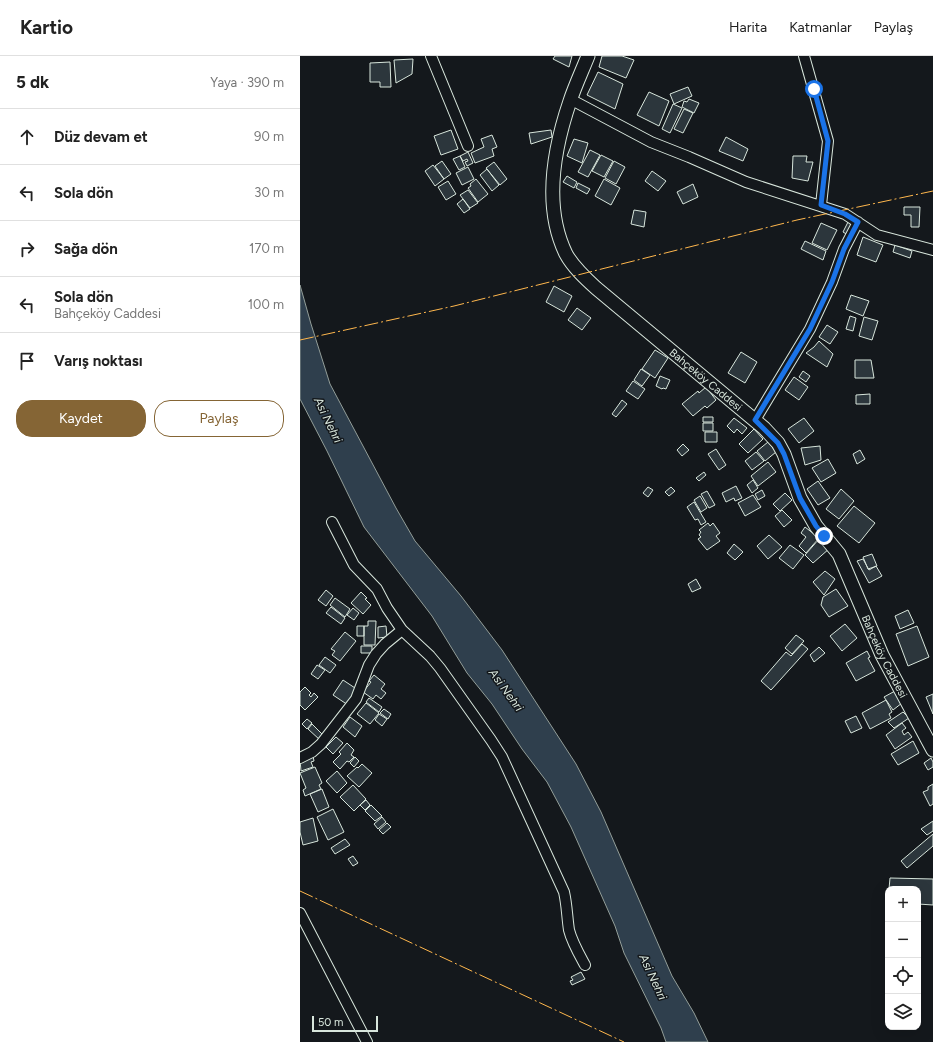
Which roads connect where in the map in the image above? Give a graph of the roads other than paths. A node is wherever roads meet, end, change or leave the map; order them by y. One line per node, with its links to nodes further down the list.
1 (431, 56): 2 (street); 6 (street)
2 (436, 56)
3 (588, 56): 5 (main road, Bahçeköy Caddesi)
4 (804, 56): 7 (street)
5 (570, 99): 7 (street); 10 (main road, Bahçeköy Caddesi)
6 (468, 146)
7 (821, 205): 8 (street)
8 (858, 222): 9 (street); 10 (street)
9 (933, 250)
10 (755, 420): 13 (main road, Bahçeköy Caddesi)
11 (332, 522): 12 (street)
12 (402, 630): 14 (street); 16 (street)
13 (933, 750)
14 (300, 758)
15 (300, 913): 17 (street)
16 (585, 965)
17 (367, 1042)

